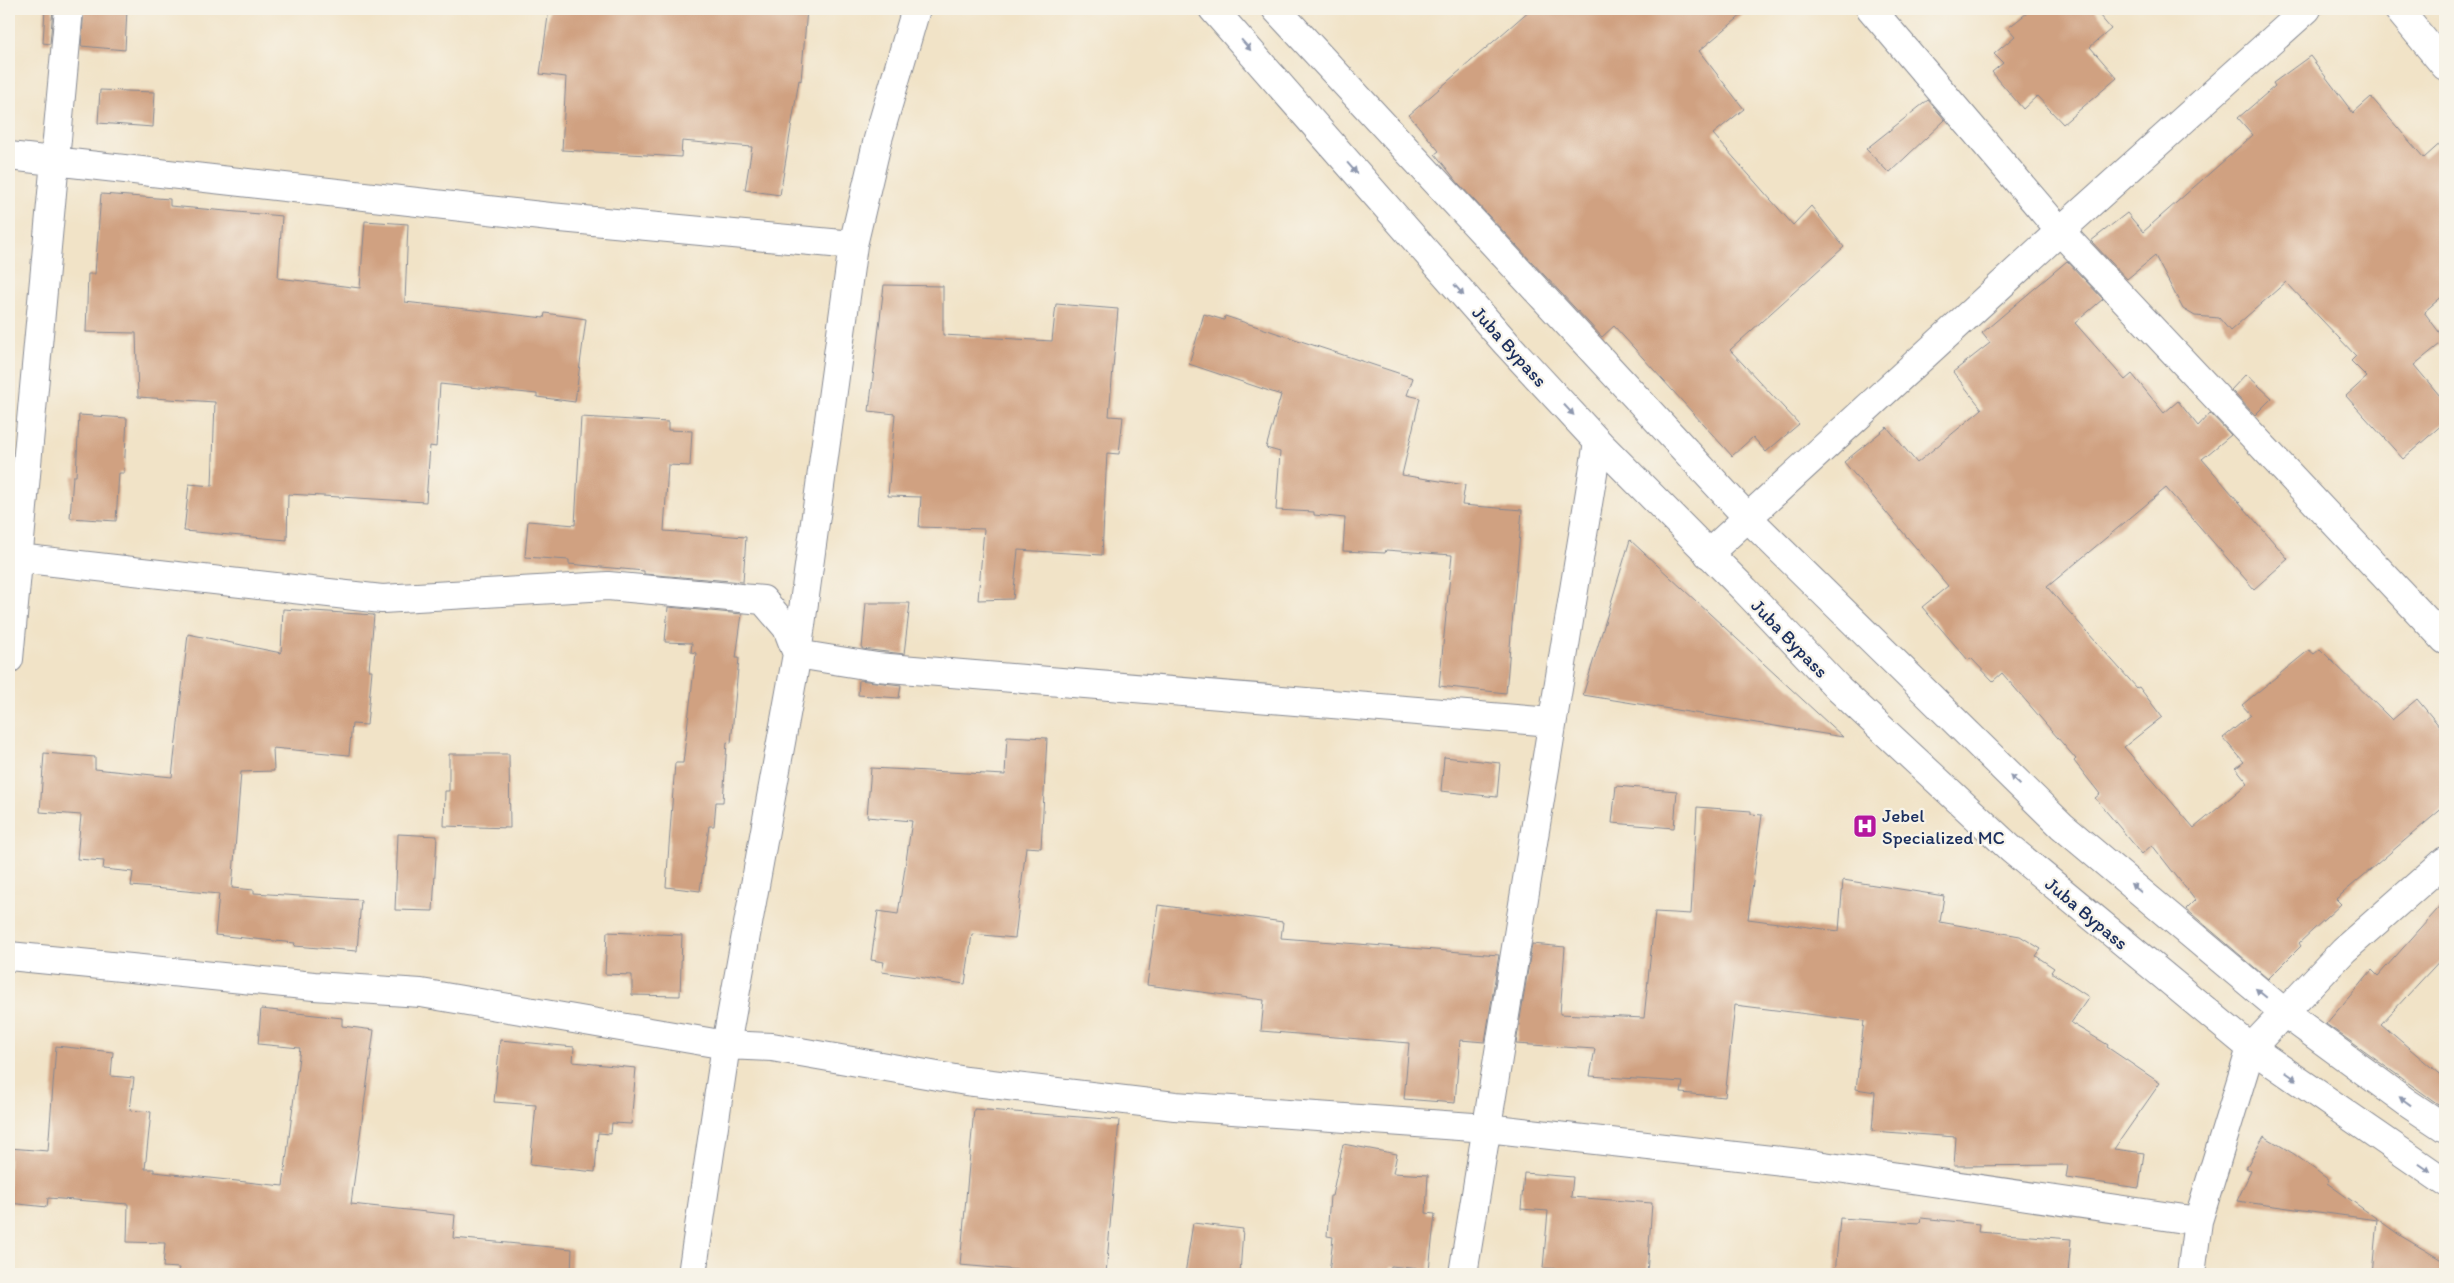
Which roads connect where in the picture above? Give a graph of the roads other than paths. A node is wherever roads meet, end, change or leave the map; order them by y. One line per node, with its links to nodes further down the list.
1 (69, 9): 10 (street)
2 (916, 9): 12 (street)
3 (1276, 9): 14 (street)
4 (1871, 9): 11 (street)
5 (2307, 9): 11 (street)
6 (2398, 9): 8 (street)
7 (1220, 11): 13 (street, Juba Bypass, one-way to 13)
8 (2445, 66)
9 (9, 156): 10 (street)
10 (55, 162): 12 (street); 16 (street)
11 (2060, 231): 14 (street); 17 (street)
12 (853, 245): 18 (street)
13 (1598, 442): 15 (street, Juba Bypass); 20 (street)
14 (1748, 518): 15 (street); 23 (street, one-way to 14)
15 (1708, 554): 25 (street, Juba Bypass)
16 (13, 558): 18 (street); 19 (street)
17 (2445, 640)
18 (797, 654): 20 (street); 24 (street)
19 (9, 659)
20 (1552, 722): 26 (street)
21 (2445, 861): 23 (street)
22 (9, 956): 24 (street)
23 (2285, 1013): 25 (street); 27 (street, one-way to 23)
24 (726, 1045): 26 (street); 30 (street)
25 (2251, 1048): 28 (street, Juba Bypass, one-way to 28); 29 (street)
26 (1486, 1128): 29 (street); 31 (street)
27 (2445, 1128)
28 (2445, 1182)
29 (2198, 1221): 32 (street)
30 (692, 1274)
31 (1463, 1274)
32 (2192, 1274)

